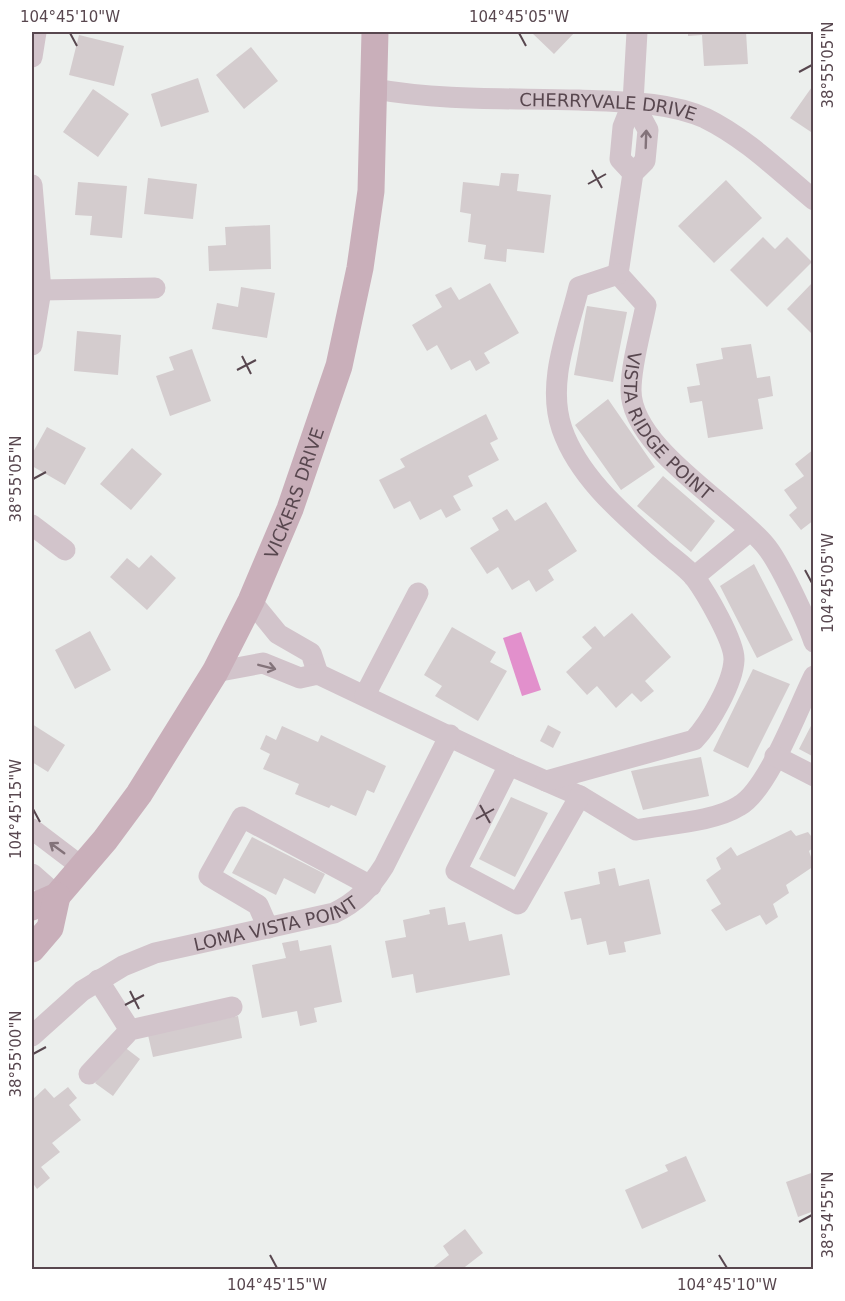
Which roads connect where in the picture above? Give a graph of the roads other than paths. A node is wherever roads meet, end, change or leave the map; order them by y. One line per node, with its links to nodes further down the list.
1 (36, 32): 4 (street)
2 (375, 32): 5 (main road, VICKERS DRIVE)
3 (637, 32): 6 (street)
4 (32, 57)
5 (375, 89): 6 (street, CHERRYVALE DRIVE); 18 (main road, VICKERS DRIVE)
6 (633, 102): 8 (street, CHERRYVALE DRIVE); 9 (street)
7 (32, 185): 11 (street)
8 (813, 200)
9 (618, 274): 14 (street, VISTA RIDGE POINT); 16 (street)
10 (155, 288): 11 (street)
11 (41, 290): 12 (street)
12 (32, 345)
13 (32, 525): 15 (street)
14 (750, 531): 16 (street); 19 (street, VISTA RIDGE POINT)
15 (65, 550)
16 (694, 577): 28 (street)
17 (418, 592): 23 (street)
18 (251, 601): 20 (main road, VICKERS DRIVE); 21 (street)
19 (813, 642)
20 (215, 672): 21 (street, one-way to 21); 31 (main road, VICKERS DRIVE)
21 (318, 674): 23 (street)
22 (811, 688): 25 (street)
23 (365, 695): 24 (street)
24 (450, 735): 26 (street); 33 (street, LOMA VISTA POINT)
25 (775, 756): 27 (street); 29 (street)
26 (509, 765): 28 (street); 29 (street)
27 (813, 776)
28 (546, 781): 29 (street)
29 (580, 796)
30 (32, 829): 31 (street, one-way to 30)
31 (82, 867): 34 (main road, VICKERS DRIVE)
32 (32, 874): 34 (street)
33 (371, 886): 36 (street, LOMA VISTA POINT); 36 (street)
34 (57, 896): 35 (main road, VICKERS DRIVE); 37 (main road, VICKERS DRIVE)
35 (32, 907)
36 (268, 928): 38 (street, LOMA VISTA POINT)
37 (32, 949)
38 (98, 980): 40 (street); 41 (street, LOMA VISTA POINT)
39 (232, 1007): 40 (street)
40 (130, 1030): 42 (street)
41 (32, 1036)
42 (89, 1074)

